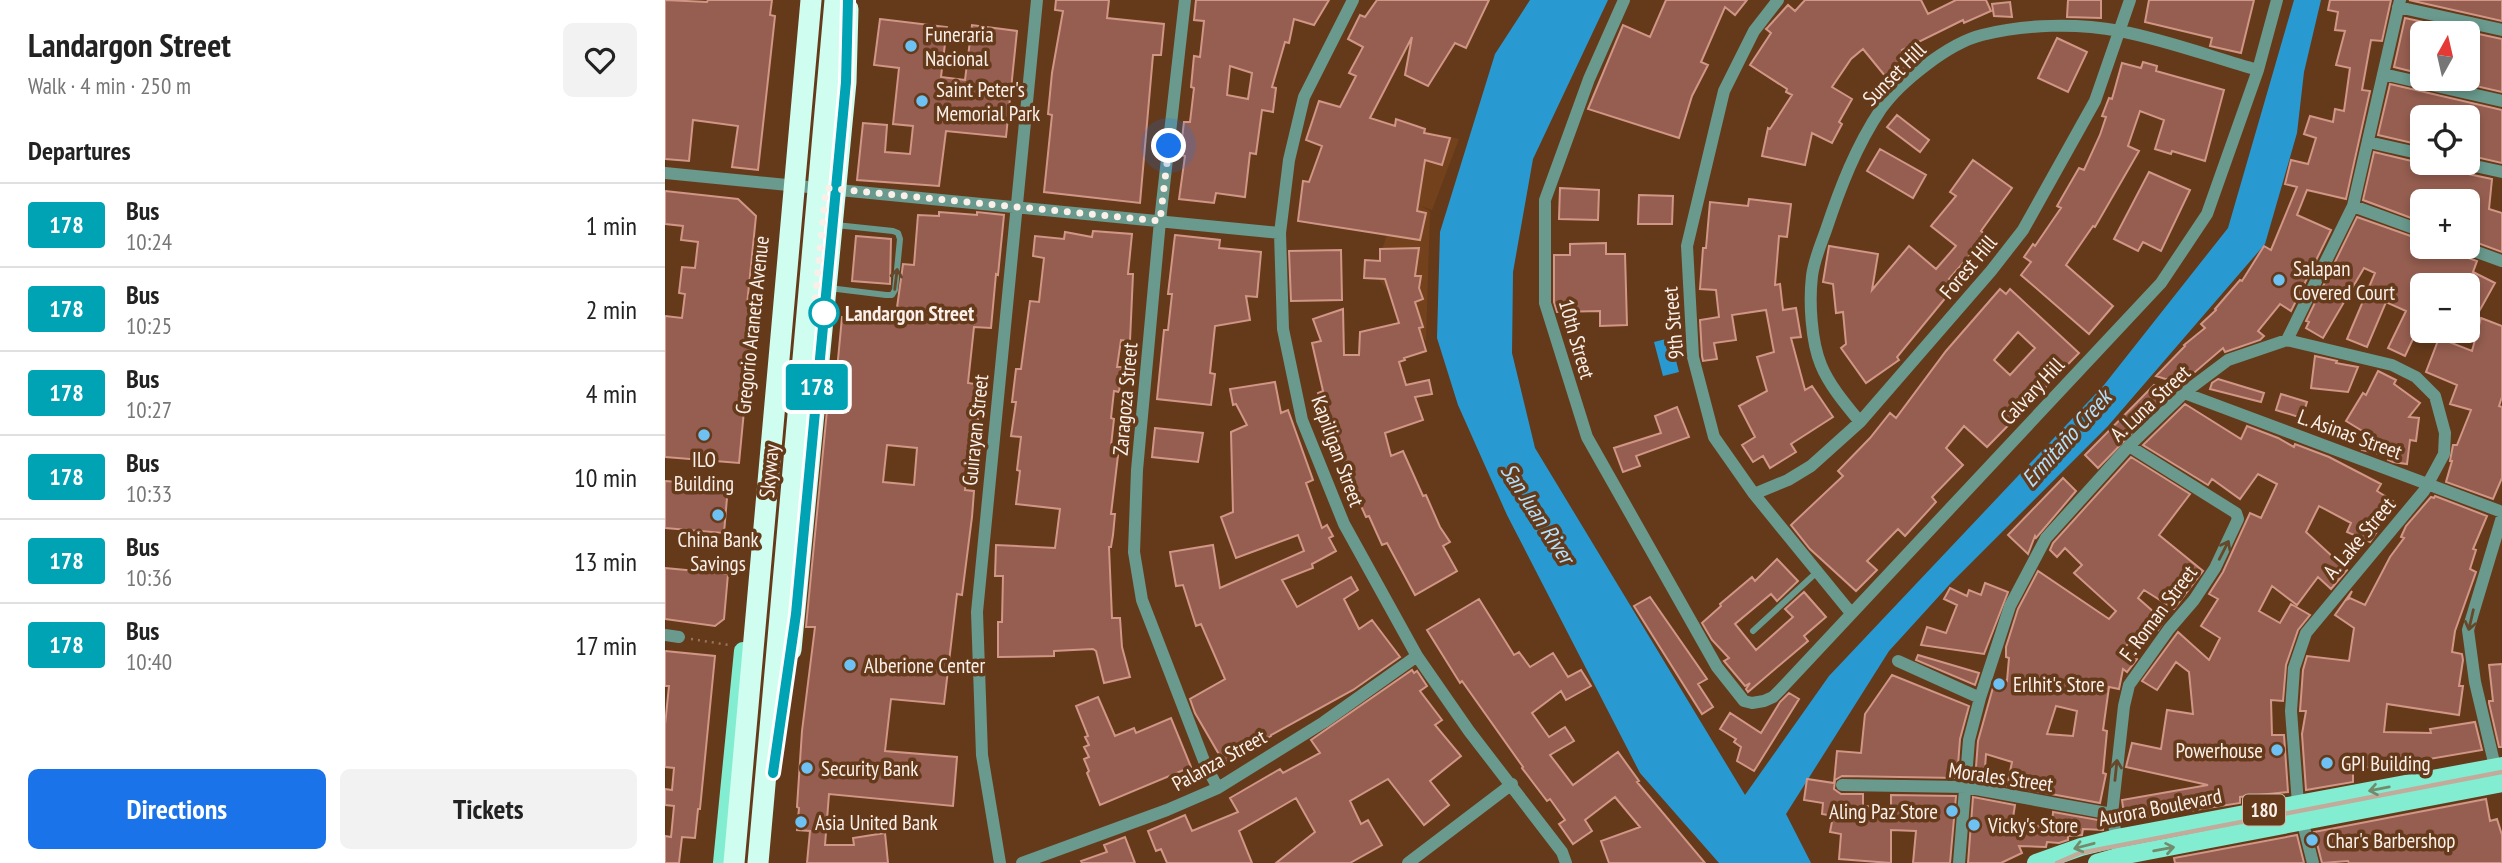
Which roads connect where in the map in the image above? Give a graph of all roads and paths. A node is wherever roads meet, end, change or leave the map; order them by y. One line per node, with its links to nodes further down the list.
1 (805, 0): 24 (main road, Gregorio Araneta Avenue)
2 (811, 0): 67 (highway, Skyway)
3 (835, 0): 68 (highway, Skyway)
4 (843, 0): 25 (main road)
5 (848, 0): 35 (highway)
6 (1037, 0): 27 (street, Guirayan Street)
7 (1185, 0): 28 (street, Zaragoza Street)
8 (1353, 0): 31 (street, Kapiligan Street)
9 (1624, 0): 53 (street, 10th Street)
10 (1778, 0): 42 (street, 9th Street)
11 (2130, 0): 15 (street, Forest Hill)
12 (2277, 0): 16 (street, Calvary Hill)
13 (2399, 4): 14 (street); 17 (street)
14 (2502, 30)
15 (2119, 31): 16 (street, Sunset Hill); 39 (street, Forest Hill); 39 (street, Sunset Hill)
16 (2258, 70): 46 (street, Calvary Hill)
17 (2383, 74): 18 (street); 19 (street)
18 (2502, 101)
19 (2368, 142): 20 (street); 26 (street)
20 (2410, 151)
21 (2480, 167): 22 (street)
22 (2502, 172)
23 (665, 173): 24 (street)
24 (788, 185): 25 (street); 50 (main road, Gregorio Araneta Avenue)
25 (826, 188): 27 (street); 29 (main road)
26 (2353, 206): 30 (street); 36 (street)
27 (1019, 207): 28 (street); 70 (street, Guirayan Street)
28 (1160, 221): 31 (street); 60 (street, Zaragoza Street)
29 (822, 224): 34 (main road); 34 (lane, one-way to 29)
30 (2410, 227)
31 (1280, 233): 51 (street, Kapiligan Street)
32 (2480, 253): 33 (street)
33 (2502, 261)
34 (816, 286): 38 (main road)
35 (823, 321): 38 (highway); 55 (highway)
36 (2287, 340): 37 (street, A. Luna Street); 41 (street, A. Lake Street)
37 (2184, 393): 40 (street, A. Luna Street); 41 (street, L. Asinas Street)
38 (804, 420): 55 (main road)
39 (1860, 422): 42 (street, Forest Hill)
40 (2129, 446): 54 (street, A. Luna Street); 62 (street, F. Roman Street, one-way to 40)
41 (2428, 484): 43 (street, L. Asinas Street); 61 (street, A. Lake Street)
42 (1753, 494): 45 (street, 9th Street)
43 (2502, 515): 44 (street)
44 (2496, 555): 56 (street, one-way to 56)
45 (1817, 572): 46 (street, 9th Street); 47 (lane)
46 (1851, 613): 53 (street, Calvary Hill)
47 (1753, 631)
48 (665, 635): 49 (street)
49 (679, 637): 50 (path)
50 (743, 647): 66 (main road, Gregorio Araneta Avenue)
51 (1417, 656): 57 (street, Kapiligan Street); 60 (street, Palanza Street)
52 (1898, 661): 54 (street)
53 (1717, 667)
54 (1980, 698): 59 (street, A. Luna Street)
55 (773, 773): 69 (main road)
56 (2500, 778): 61 (main road, Aurora Boulevard / 180, one-way to 61); 63 (main road, Aurora Boulevard / 180)
57 (1512, 784): 72 (street); 73 (street, Kapiligan Street)
58 (1842, 785): 59 (street, Morales Street)
59 (1965, 787): 62 (street, Morales Street); 74 (street, A. Luna Street)
60 (1218, 788): 71 (street, Palanza Street)
61 (2298, 804): 63 (street, A. Lake Street); 64 (main road, Aurora Boulevard / 180)
62 (2112, 814): 64 (street, F. Roman Street)
63 (2301, 823): 65 (main road, Aurora Boulevard / 180, one-way to 63); 77 (street, A. Lake Street)
64 (2116, 838): 65 (street, F. Roman Street); 75 (main road, Aurora Boulevard / 180, one-way to 75)
65 (2122, 860): 76 (main road, Aurora Boulevard / 180)
66 (722, 863)
67 (734, 863)
68 (758, 863)
69 (766, 863)
70 (1000, 863)
71 (1022, 863)
72 (1408, 863)
73 (1566, 863)
74 (1959, 863)
75 (2036, 863)
76 (2097, 863)
77 (2313, 863)

